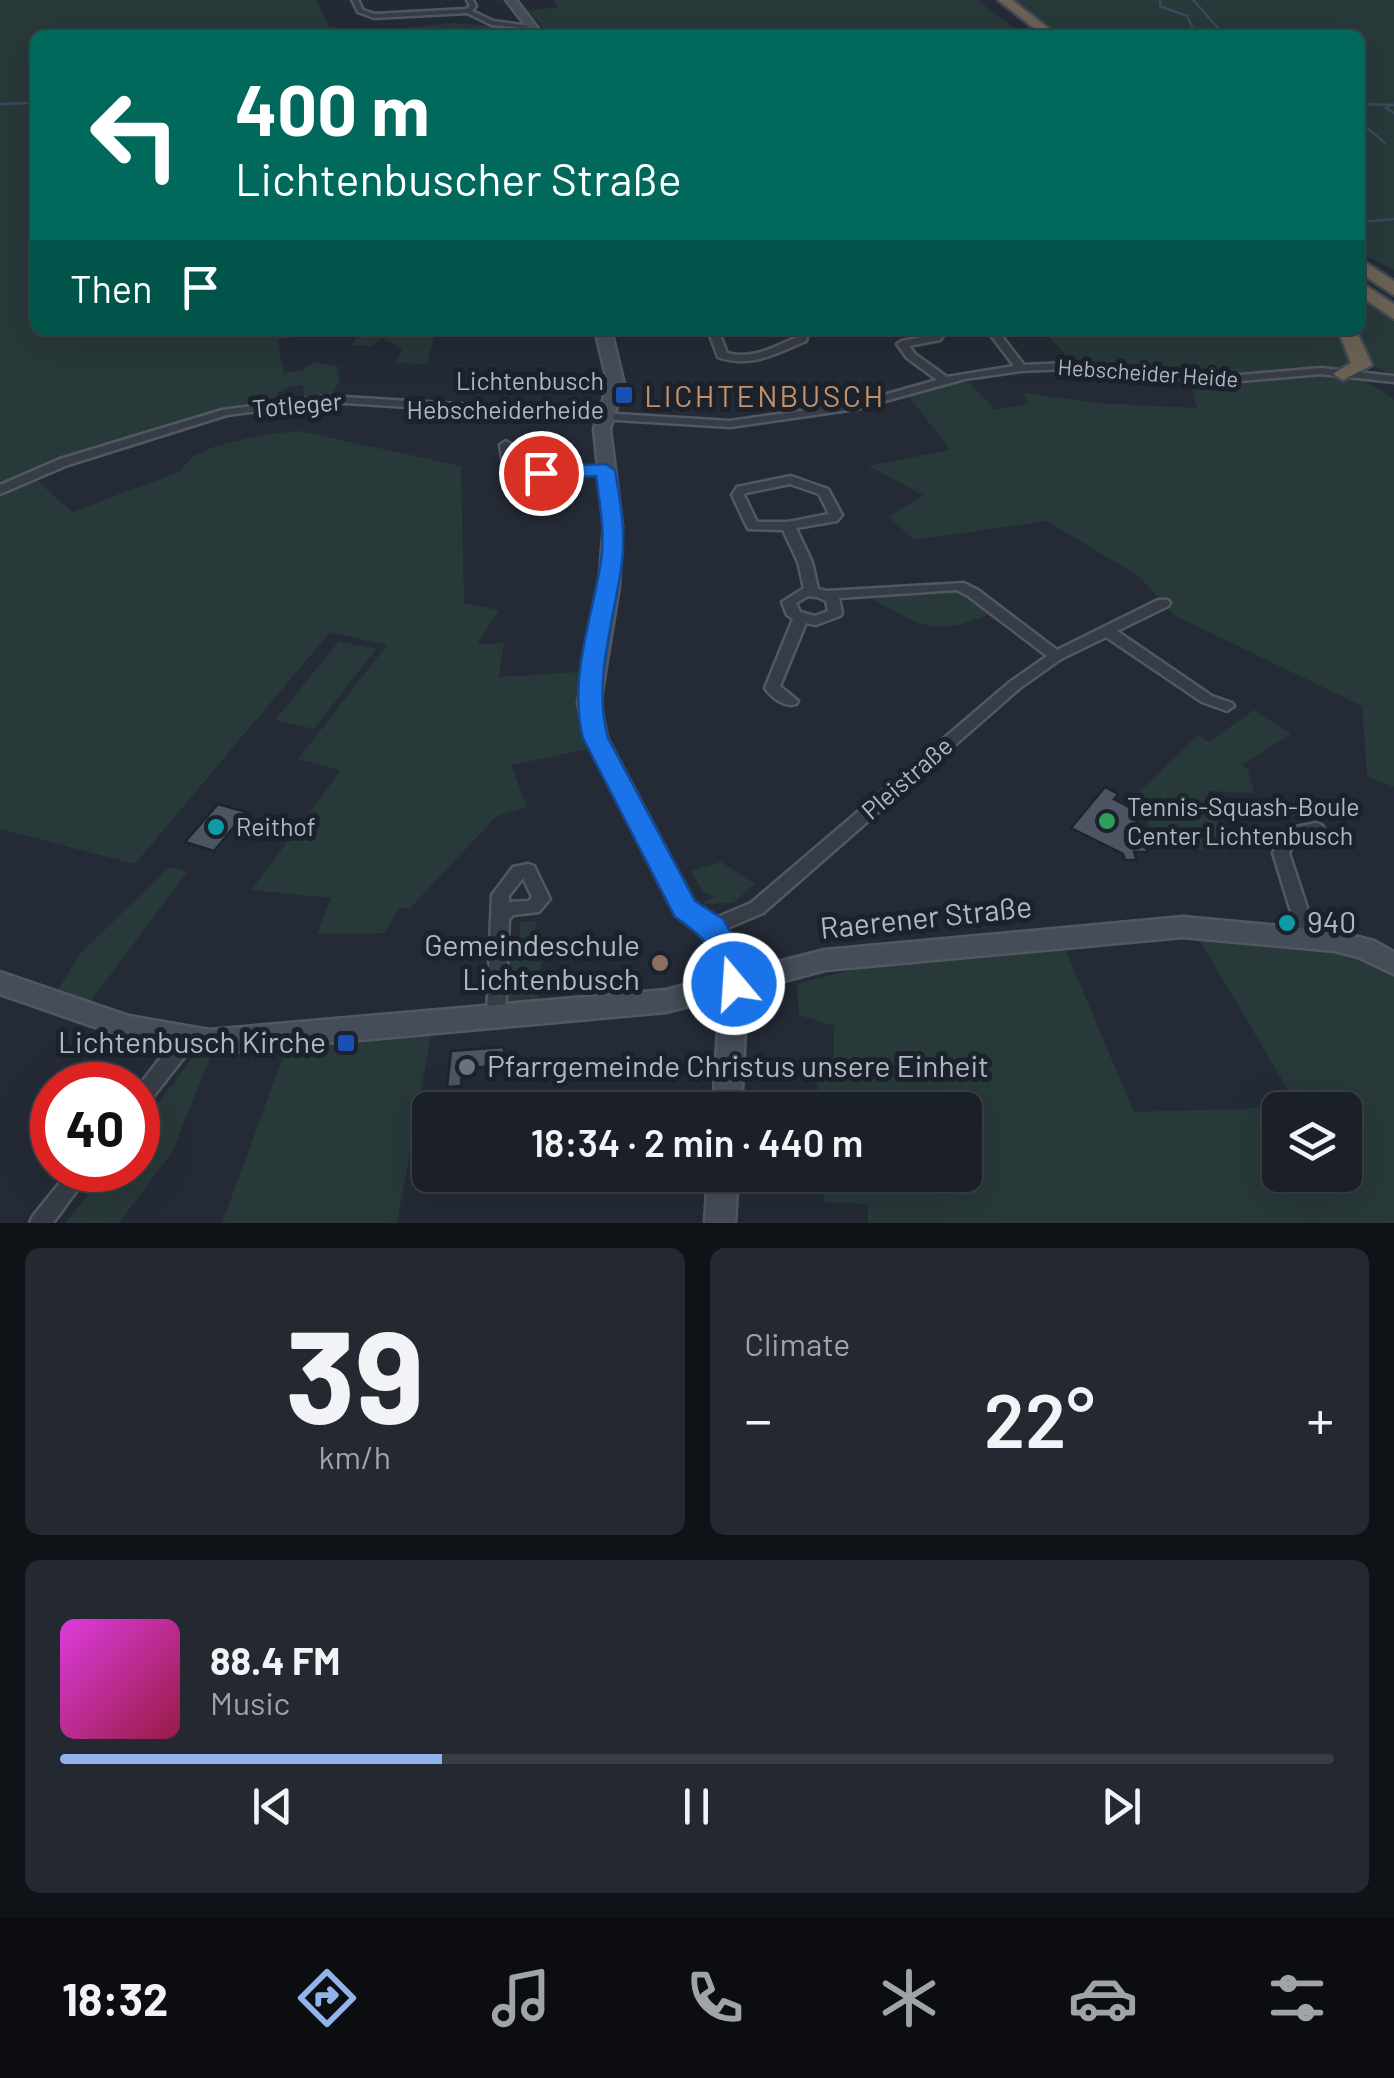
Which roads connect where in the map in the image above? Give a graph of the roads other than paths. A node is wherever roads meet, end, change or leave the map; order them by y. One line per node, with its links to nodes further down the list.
1 (354, 0): 6 (street)
2 (470, 0): 6 (street)
3 (510, 0): 8 (street)
4 (984, 0): 9 (highway)
5 (1004, 0): 10 (highway)
6 (468, 12): 7 (street)
7 (530, 30)
8 (535, 30)
9 (1023, 30)
10 (1043, 30)
11 (1365, 258): 13 (highway)
12 (1365, 268): 14 (highway)
13 (1394, 272)
14 (1394, 290)
15 (1365, 291): 16 (highway)
16 (1394, 313)
17 (604, 335): 28 (street)
18 (715, 335): 19 (street)
19 (803, 335)
20 (940, 335): 27 (street)
21 (996, 335): 24 (street, Hebscheider Heide)
22 (1350, 335): 23 (highway)
23 (1357, 350): 25 (highway); 26 (highway)
24 (1021, 368): 25 (street, Hebscheider Heide); 27 (street, Hebscheider Heide)
25 (1343, 374): 26 (street, Hebscheider Heide)
26 (1389, 379)
27 (944, 380): 28 (street, Hebscheider Heide)
28 (607, 414): 30 (street); 31 (street, Totleger)
29 (506, 444): 30 (street)
30 (606, 470): 42 (street)
31 (0, 490)
32 (788, 526): 32 (street); 33 (street)
33 (819, 593): 35 (street); 35 (street); 37 (street)
34 (1163, 603): 36 (street, Pleistraße)
35 (800, 619): 38 (street)
36 (1105, 630): 37 (street, Pleistraße); 39 (street)
37 (1056, 656): 42 (street, Pleistraße)
38 (792, 700)
39 (1227, 706)
40 (1316, 830): 43 (street)
41 (500, 918): 47 (street)
42 (712, 927): 46 (street)
43 (1308, 938): 44 (street, Raerener Straße); 46 (street, Raerener Straße)
44 (1394, 964)
45 (0, 983): 48 (street, Raerener Straße)
46 (734, 984): 47 (street, Raerener Straße); 50 (street)
47 (496, 1017): 48 (street, Raerener Straße)
48 (186, 1040): 49 (street)
49 (160, 1073)
50 (728, 1092)
51 (65, 1192): 53 (street)
52 (722, 1192): 54 (street)
53 (40, 1223)
54 (720, 1223)

